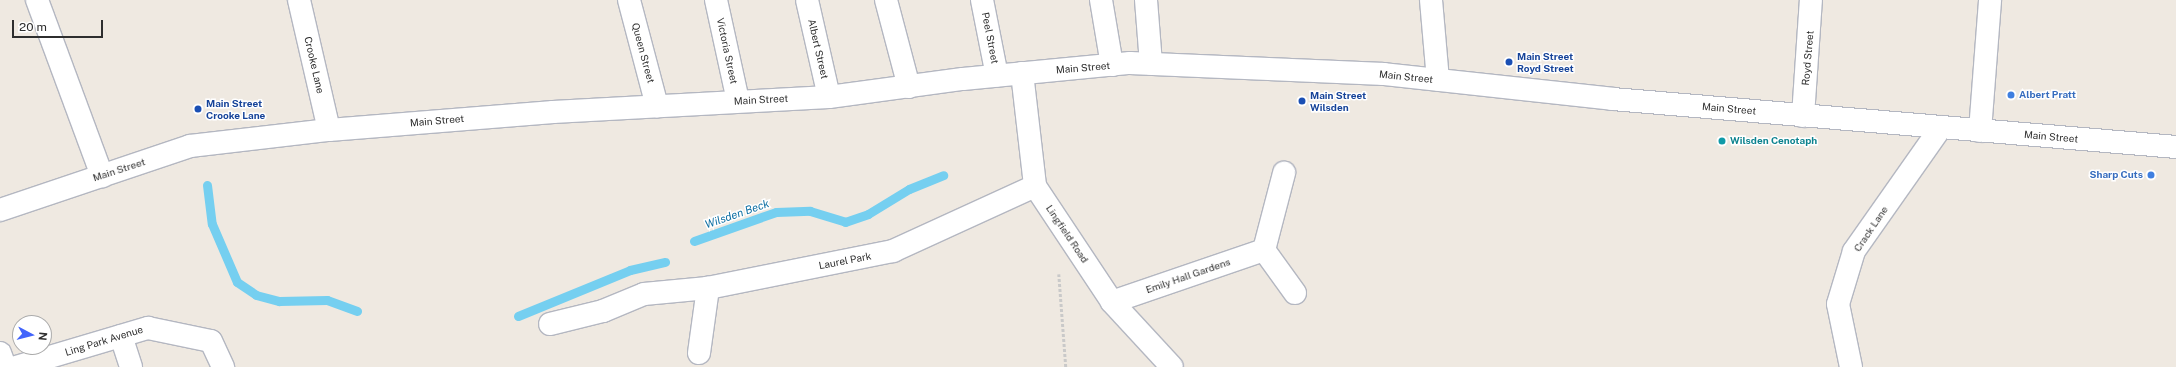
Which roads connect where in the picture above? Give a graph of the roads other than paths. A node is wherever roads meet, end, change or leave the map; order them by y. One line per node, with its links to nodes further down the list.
1 (37, 0): 28 (street)
2 (299, 0): 24 (street, Crooke Lane)
3 (629, 0): 21 (street, Queen Street)
4 (716, 0): 20 (street, Victoria Street)
5 (807, 0): 19 (street, Albert Street)
6 (886, 0): 18 (street)
7 (982, 0): 16 (street, Peel Street)
8 (1101, 0): 14 (street)
9 (1146, 0): 13 (street)
10 (1431, 0): 17 (street)
11 (1811, 0): 22 (street, Royd Street)
12 (1990, 0): 25 (street)
13 (1151, 64): 14 (street, Main Street); 17 (street, Main Street)
14 (1112, 65): 15 (street, Main Street)
15 (1022, 73): 16 (street, Main Street); 29 (street, Lingfield Road)
16 (998, 76): 18 (street, Main Street)
17 (1438, 80): 22 (street, Main Street)
18 (909, 87): 19 (street, Main Street)
19 (829, 97): 20 (street, Main Street)
20 (738, 101): 21 (street, Main Street)
21 (657, 106): 24 (street, Main Street)
22 (1803, 116): 23 (street, Main Street)
23 (1941, 127): 25 (street, Main Street); 44 (street, Crack Lane)
24 (329, 130): 28 (street, Main Street)
25 (1980, 131): 26 (street, Main Street)
26 (2176, 147)
27 (1284, 173): 31 (street)
28 (102, 176): 30 (street, Main Street)
29 (1035, 186): 32 (street, Laurel Park); 34 (street, Lingfield Road)
30 (0, 210)
31 (1264, 250): 33 (street); 34 (street, Emily Hall Gardens)
32 (708, 288): 35 (street, Laurel Park); 38 (street)
33 (1295, 293)
34 (1112, 302): 43 (street, Lingfield Road)
35 (550, 324)
36 (121, 336): 40 (street, Ling Park Avenue); 41 (street); 42 (street, Ling Park Avenue)
37 (0, 353): 39 (street)
38 (699, 353)
39 (5, 367)
40 (16, 367)
41 (131, 367)
42 (224, 367)
43 (1172, 367)
44 (1851, 367)

